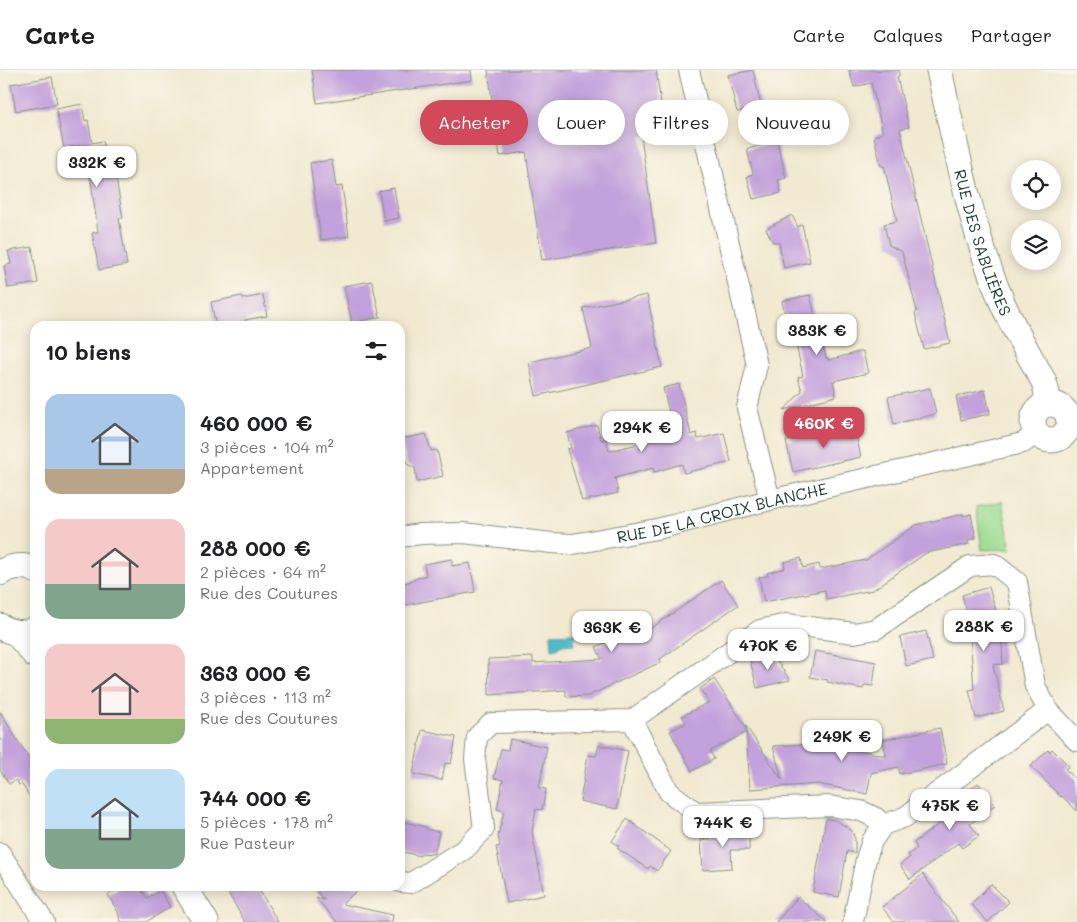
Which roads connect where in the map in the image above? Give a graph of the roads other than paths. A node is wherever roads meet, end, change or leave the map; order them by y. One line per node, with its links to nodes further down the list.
1 (689, 70): 6 (street)
2 (939, 70): 3 (street, RUE DES SABLIÈRES)
3 (1046, 404): 4 (street); 5 (street)
4 (1036, 432): 5 (street); 6 (street, RUE DE LA CROIX BLANCHE)
5 (1071, 438)
6 (770, 500): 7 (street, RUE DE LA CROIX BLANCHE)
7 (405, 536)
8 (30, 569): 9 (street)
9 (2, 570)
10 (17, 629): 11 (street)
11 (30, 648)
12 (1048, 710): 13 (street); 14 (street); 15 (street)
13 (632, 720): 15 (street); 17 (street)
14 (1077, 741)
15 (883, 826): 21 (street)
16 (0, 853): 19 (street)
17 (405, 882)
18 (187, 891): 20 (street)
19 (44, 922)
20 (206, 922)
21 (853, 922)

